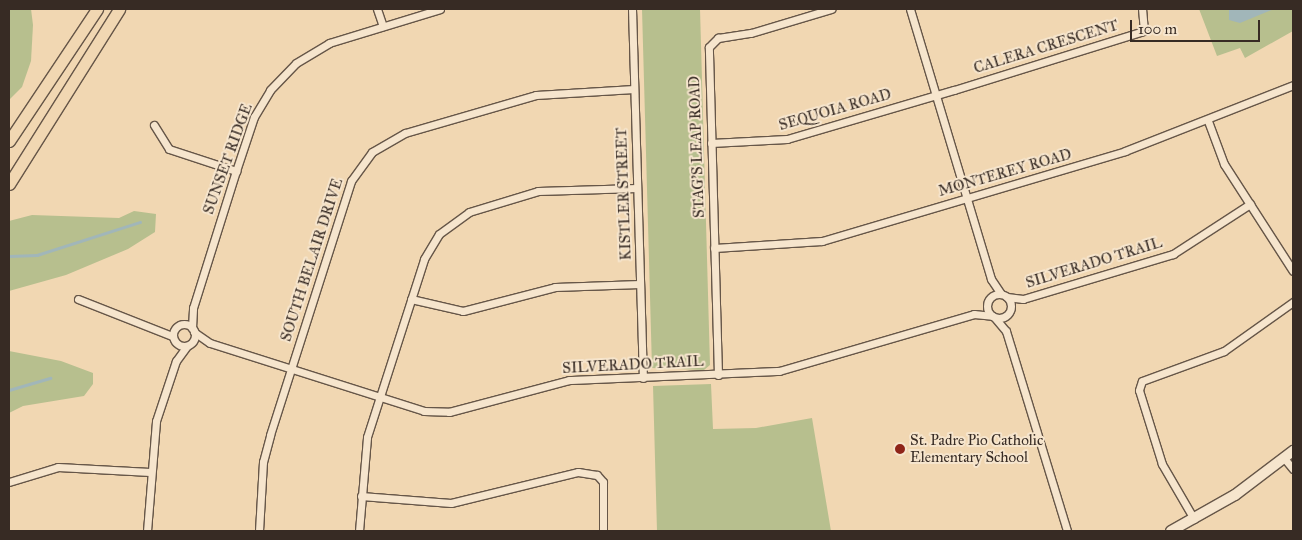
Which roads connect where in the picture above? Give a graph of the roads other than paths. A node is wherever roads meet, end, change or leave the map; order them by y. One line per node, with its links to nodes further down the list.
1 (97, 9): 15 (main road)
2 (119, 9): 18 (main road)
3 (378, 9): 9 (street)
4 (440, 9): 9 (street, SUNSET RIDGE)
5 (632, 9): 11 (street, KISTLER STREET)
6 (831, 9): 16 (street, STAG'S LEAP ROAD)
7 (910, 9): 12 (street)
8 (1142, 9): 12 (street, CALERA CRESCENT)
9 (383, 26): 17 (street, SUNSET RIDGE)
10 (1293, 87): 13 (street, MONTEREY ROAD)
11 (634, 89): 19 (street, KISTLER STREET); 44 (street, SOUTH BELAIR DRIVE)
12 (936, 95): 16 (street, SEQUOIA ROAD); 20 (street)
13 (1208, 121): 20 (street, MONTEREY ROAD); 21 (street)
14 (154, 125): 17 (street)
15 (9, 141)
16 (711, 143): 22 (street, STAG'S LEAP ROAD)
17 (236, 171): 32 (street, SUNSET RIDGE)
18 (9, 184)
19 (637, 188): 25 (street, KISTLER STREET); 28 (street)
20 (966, 198): 22 (street, MONTEREY ROAD); 24 (street)
21 (1250, 204): 23 (street); 29 (street, SILVERADO TRAIL)
22 (714, 248): 45 (street, STAG'S LEAP ROAD)
23 (1293, 271)
24 (991, 280): 26 (street); 30 (street)
25 (640, 284): 28 (street); 46 (street, KISTLER STREET)
26 (1004, 296): 29 (street, SILVERADO TRAIL); 30 (street); 33 (street)
27 (78, 299): 36 (street)
28 (411, 299): 47 (street)
29 (1023, 299): 33 (street, SILVERADO TRAIL)
30 (988, 300): 34 (street, SILVERADO TRAIL); 35 (street)
31 (1293, 302): 54 (street)
32 (193, 308): 37 (street, SUNSET RIDGE); 38 (street, SUNSET RIDGE)
33 (1009, 312): 35 (street, SILVERADO TRAIL); 39 (street)
34 (974, 314): 35 (street, SILVERADO TRAIL); 45 (street, SILVERADO TRAIL)
35 (994, 317): 39 (street)
36 (155, 326): 37 (street); 40 (street)
37 (178, 326): 38 (street); 40 (street, SUNSET RIDGE)
38 (193, 330): 41 (street, SILVERADO TRAIL); 42 (street, SUNSET RIDGE)
39 (1006, 331): 59 (street)
40 (173, 338): 42 (street); 43 (street)
41 (210, 343): 42 (street, SILVERADO TRAIL); 44 (street, SILVERADO TRAIL)
42 (189, 345): 43 (street)
43 (176, 361): 51 (street)
44 (291, 369): 47 (street, SILVERADO TRAIL); 56 (street, SOUTH BELAIR DRIVE)
45 (718, 375): 46 (street, SILVERADO TRAIL)
46 (643, 378): 47 (street, SILVERADO TRAIL)
47 (380, 397): 53 (street)
48 (1293, 451): 49 (street)
49 (1284, 458): 50 (street); 54 (street)
50 (1293, 469)
51 (150, 472): 52 (street); 55 (street)
52 (9, 482)
53 (361, 496): 57 (street); 58 (street)
54 (1194, 519): 60 (street)
55 (147, 531)
56 (259, 531)
57 (359, 531)
58 (603, 531)
59 (1067, 531)
60 (1171, 531)

